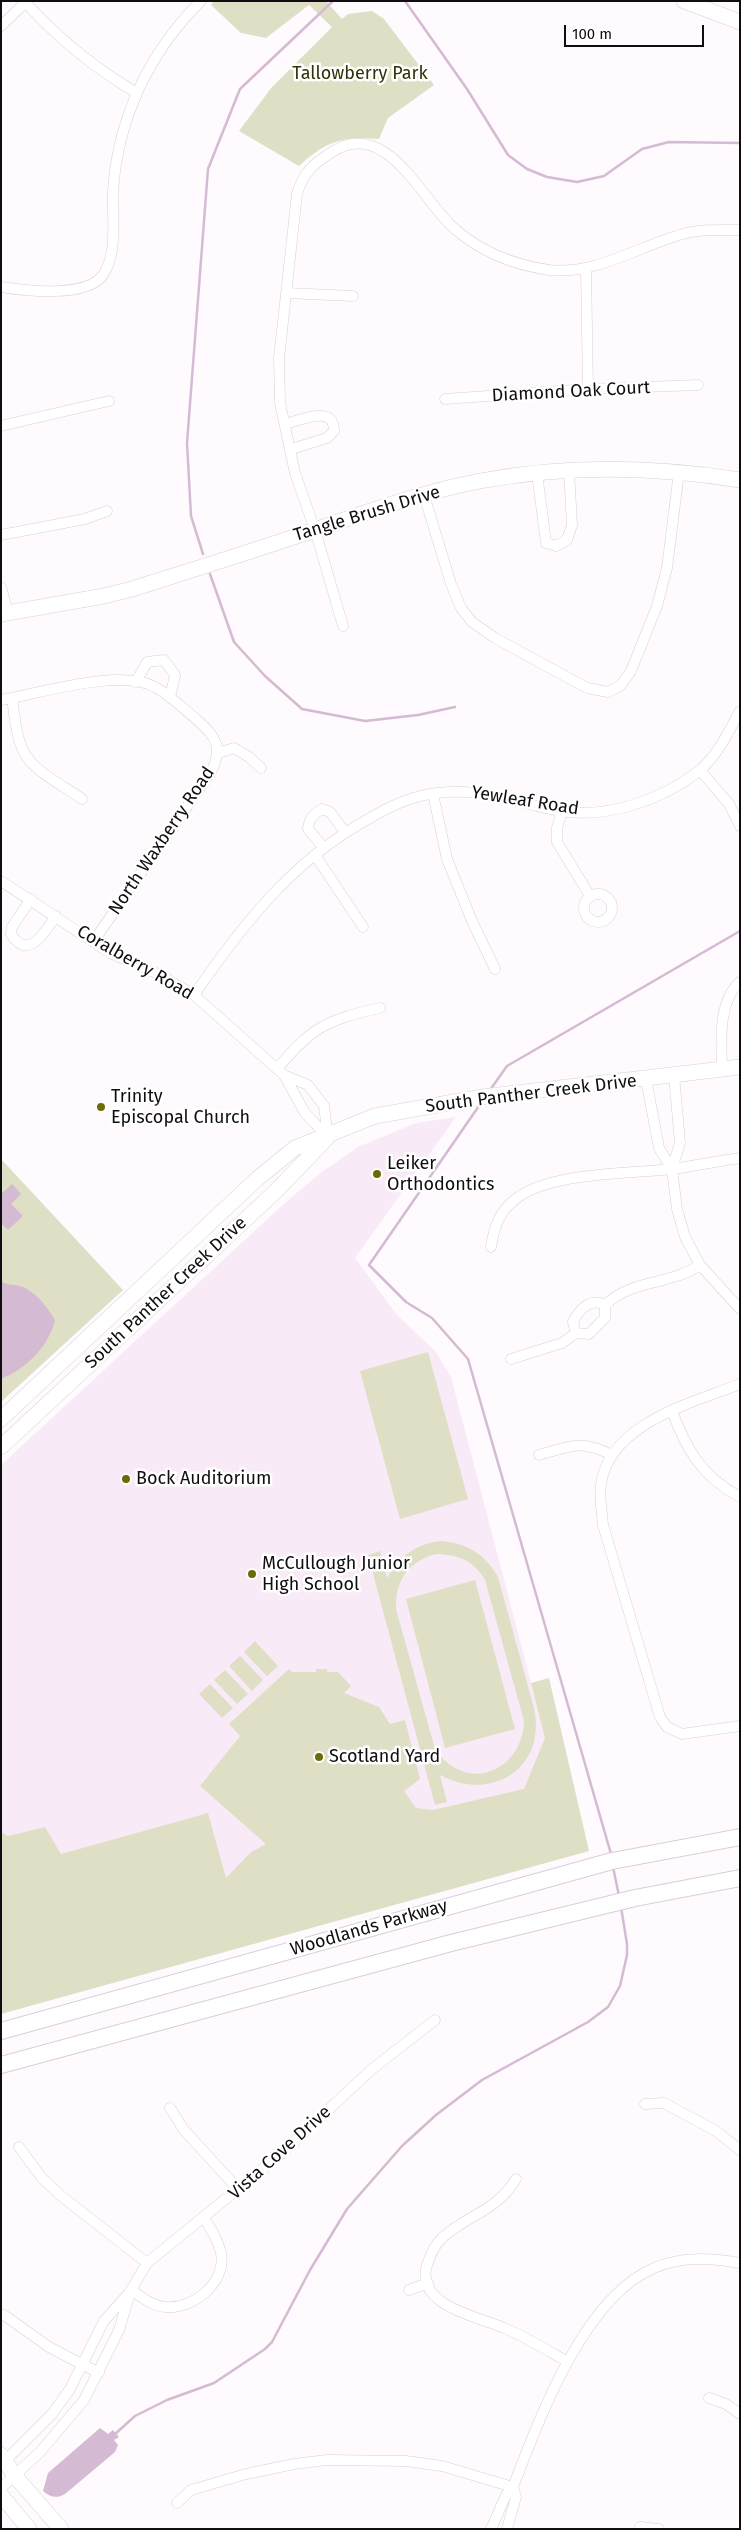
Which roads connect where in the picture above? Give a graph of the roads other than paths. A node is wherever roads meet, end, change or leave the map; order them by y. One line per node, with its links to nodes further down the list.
1 (201, 1): 6 (street)
2 (684, 1): 4 (street)
3 (26, 2): 5 (street); 6 (street)
4 (740, 22)
5 (1, 26)
6 (137, 93): 9 (street)
7 (740, 230): 8 (street)
8 (586, 268): 10 (street); 13 (street)
9 (1, 287)
10 (286, 293): 11 (street); 16 (street)
11 (353, 296)
12 (698, 385): 13 (street, Diamond Oak Court)
13 (588, 389): 14 (street, Diamond Oak Court)
14 (445, 399)
15 (109, 401): 17 (street)
16 (285, 424): 18 (street); 18 (street)
17 (1, 426)
18 (291, 449): 25 (street)
19 (569, 470): 20 (street, Tangle Brush Drive); 21 (street, Tangle Brush Drive); 21 (street)
20 (679, 472): 22 (street, Tangle Brush Drive); 23 (street)
21 (537, 473): 23 (street, Tangle Brush Drive)
22 (740, 480)
23 (424, 495): 25 (street, Tangle Brush Drive)
24 (107, 511): 26 (street)
25 (314, 530): 28 (street, Tangle Brush Drive); 29 (street)
26 (1, 535)
27 (1, 587): 28 (street)
28 (5, 613)
29 (343, 626)
30 (136, 682): 31 (street, North Waxberry Road); 31 (street); 32 (street)
31 (170, 697): 35 (street, North Waxberry Road)
32 (12, 698): 33 (street); 39 (street)
33 (1, 700)
34 (740, 710): 37 (street, Yewleaf Road)
35 (218, 752): 36 (street); 50 (street, North Waxberry Road)
36 (261, 768)
37 (700, 770): 40 (street, Yewleaf Road); 41 (street)
38 (433, 794): 40 (street, Yewleaf Road); 42 (street, Yewleaf Road); 51 (street)
39 (82, 799)
40 (562, 811): 46 (street)
41 (740, 826)
42 (345, 832): 43 (street, Yewleaf Road); 43 (street)
43 (324, 848): 44 (street, Yewleaf Road)
44 (315, 855): 49 (street); 53 (street, Yewleaf Road)
45 (1, 881): 47 (street, Coralberry Road)
46 (590, 896)
47 (32, 899): 48 (street, Coralberry Road); 48 (street)
48 (56, 916): 50 (street, Coralberry Road)
49 (363, 927)
50 (93, 942): 53 (street, Coralberry Road)
51 (495, 969)
52 (740, 982): 55 (street)
53 (194, 995): 57 (street, Coralberry Road)
54 (380, 1008): 57 (street)
55 (722, 1068): 56 (street, South Panther Creek Drive); 58 (street, South Panther Creek Drive)
56 (740, 1068)
57 (280, 1072): 60 (street, Coralberry Road); 60 (street, Coralberry Road)
58 (674, 1075): 59 (street, South Panther Creek Drive); 62 (street)
59 (646, 1078): 60 (street, South Panther Creek Drive); 62 (street)
60 (328, 1137): 71 (street, South Panther Creek Drive); 72 (street, South Panther Creek Drive)
61 (740, 1158): 62 (street)
62 (672, 1168): 63 (street); 64 (street)
63 (491, 1247)
64 (700, 1264): 65 (street); 66 (street)
65 (605, 1304): 67 (street); 67 (street)
66 (740, 1309)
67 (576, 1333): 68 (street)
68 (511, 1359)
69 (740, 1384): 70 (street)
70 (672, 1411): 74 (street); 75 (street)
71 (1, 1419)
72 (1, 1447)
73 (539, 1455): 74 (street)
74 (612, 1455): 76 (street)
75 (740, 1497)
76 (740, 1726)
77 (740, 1837): 80 (main road, Woodlands Parkway)
78 (740, 1878): 81 (main road, Woodlands Parkway)
79 (435, 2020): 87 (street, Vista Cove Drive)
80 (1, 2031)
81 (1, 2065)
82 (645, 2104): 85 (street)
83 (170, 2108): 87 (street)
84 (19, 2147): 89 (street)
85 (740, 2150)
86 (516, 2179): 91 (street)
87 (239, 2190): 88 (street, Vista Cove Drive)
88 (204, 2218): 89 (street, Vista Cove Drive); 92 (street)
89 (147, 2263): 92 (street, Vista Cove Drive)
90 (740, 2263): 95 (street)
91 (428, 2283): 93 (street); 95 (street)
92 (131, 2290): 96 (street, Vista Cove Drive); 97 (street, Vista Cove Drive)
93 (409, 2290)
94 (4, 2315): 96 (street)
95 (568, 2362): 103 (street)
96 (84, 2365): 97 (street); 100 (street, Vista Cove Drive)
97 (99, 2373): 101 (street, Vista Cove Drive)
98 (709, 2398): 99 (street)
99 (740, 2414)
100 (3, 2460): 101 (street)
101 (15, 2476): 102 (street, Vista Cove Drive); 108 (street)
102 (1, 2488)
103 (513, 2488): 105 (street); 109 (street); 110 (street)
104 (1, 2494): 107 (street)
105 (177, 2503)
106 (640, 2527): 111 (street)
107 (29, 2529)
108 (61, 2529)
109 (491, 2529)
110 (507, 2529)
111 (659, 2529)

